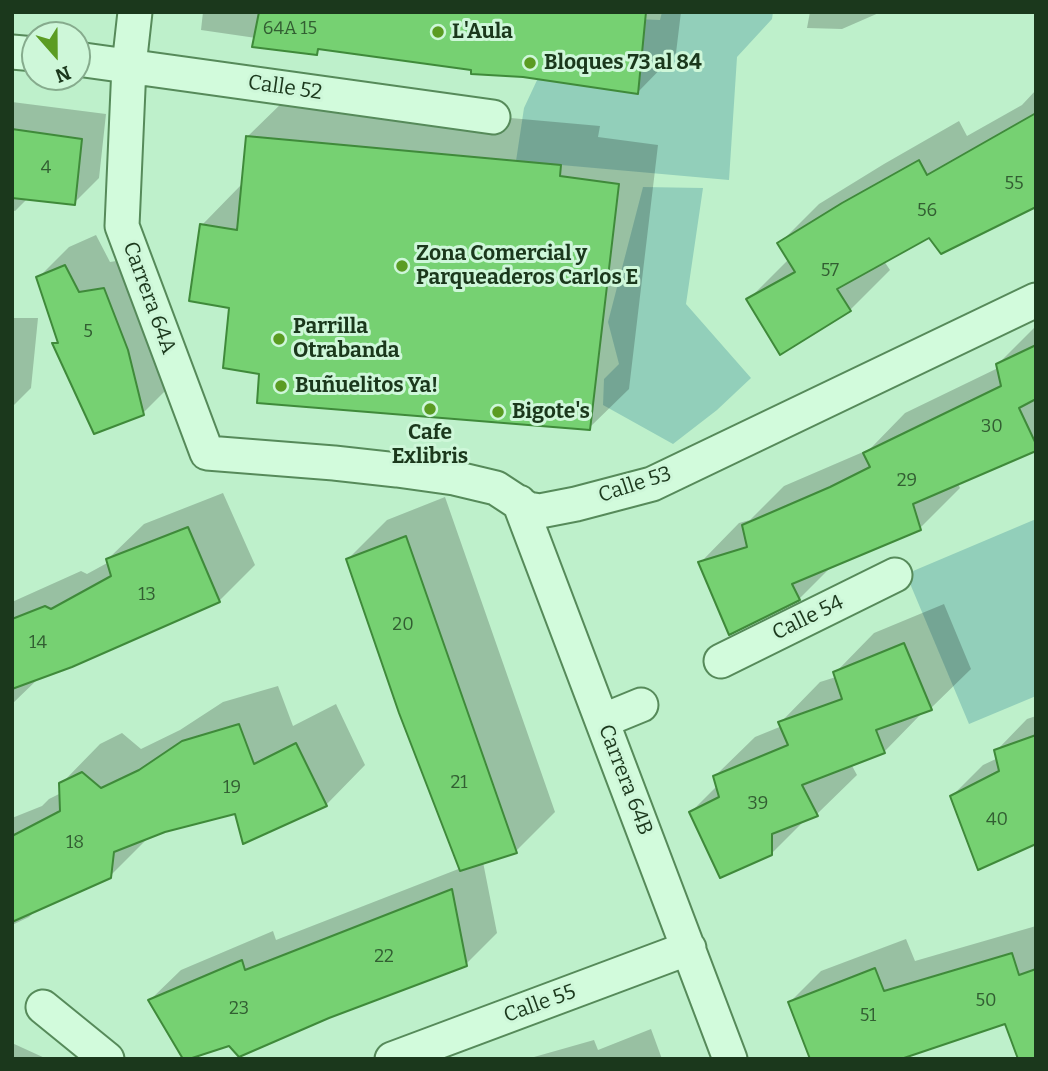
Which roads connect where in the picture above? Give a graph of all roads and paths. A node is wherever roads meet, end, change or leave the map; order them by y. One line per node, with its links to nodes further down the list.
1 (135, 12): 3 (street, Carrera 64A)
2 (91, 61): 3 (street, Calle 52)
3 (129, 65): 4 (street, Calle 52); 6 (street, Carrera 64A)
4 (493, 117)
5 (1036, 300): 7 (street, Calle 53)
6 (206, 453): 7 (street, Calle 53)
7 (519, 502): 11 (street, Carrera 64B)
8 (895, 575): 9 (street, Calle 54)
9 (722, 661)
10 (641, 705): 11 (street)
11 (602, 721): 12 (street, Carrera 64B)
12 (689, 948): 15 (street, Calle 55); 16 (street, Carrera 64B)
13 (43, 1007): 14 (street)
14 (107, 1059)
15 (392, 1059)
16 (730, 1059)

